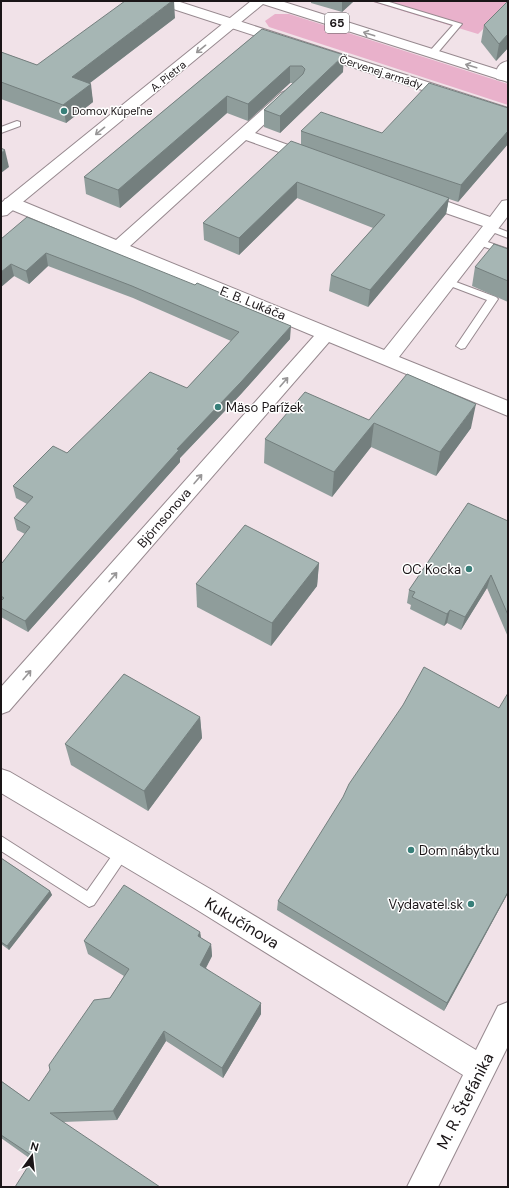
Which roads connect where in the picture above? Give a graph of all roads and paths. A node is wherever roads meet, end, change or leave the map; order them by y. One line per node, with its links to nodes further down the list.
1 (163, 1): 5 (street, Červenej armády)
2 (259, 1): 5 (street, A. Pietra)
3 (267, 1): 6 (street, 65, one-way to 3)
4 (378, 1): 6 (lane)
5 (231, 24): 9 (street, Červenej armády); 16 (street, A. Pietra, one-way to 16)
6 (432, 54): 7 (street, 65, one-way to 6)
7 (506, 73)
8 (296, 87): 12 (street)
9 (508, 113)
10 (17, 124): 11 (lane)
11 (1, 130)
12 (244, 134): 13 (street); 19 (street)
13 (324, 163)
14 (405, 192): 17 (street)
15 (508, 205): 17 (street)
16 (6, 207): 19 (street, E. B. Lukáča)
17 (487, 231): 18 (lane); 20 (lane); 21 (street)
18 (508, 235)
19 (118, 248): 22 (street, E. B. Lukáča)
20 (508, 252)
21 (448, 282): 23 (lane); 24 (street)
22 (327, 333): 24 (street, E. B. Lukáča); 26 (street, Björnsonova, one-way to 22)
23 (461, 346)
24 (388, 358): 25 (street, E. B. Lukáča)
25 (508, 409)
26 (1, 704)
27 (1, 780): 29 (street, Kukučínova)
28 (1, 843): 29 (lane)
29 (123, 852): 31 (street, Kukučínova)
30 (508, 1016): 31 (street, M. R. Štefánika)
31 (481, 1070): 32 (street, M. R. Štefánika)
32 (422, 1187)

